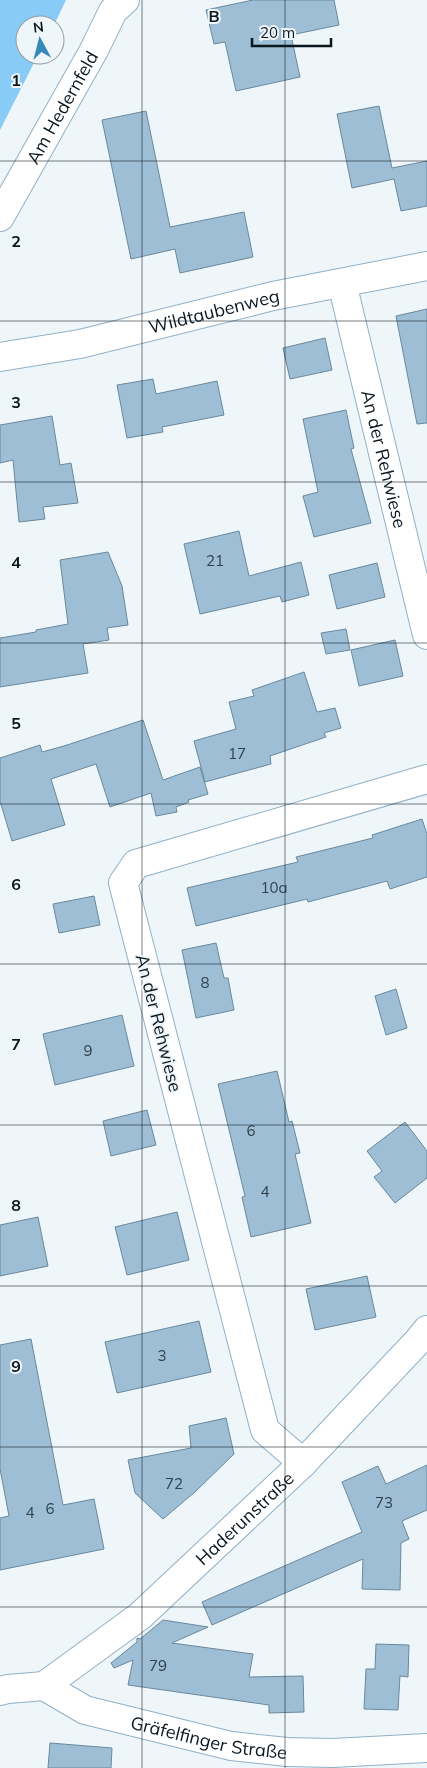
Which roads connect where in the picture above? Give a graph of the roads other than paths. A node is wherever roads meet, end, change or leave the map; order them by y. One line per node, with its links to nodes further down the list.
1 (124, 0): 2 (street, Am Hedernfeld)
2 (0, 216)
3 (427, 266): 4 (street, Wildtaubenweg)
4 (342, 283): 5 (street, Wildtaubenweg); 6 (street, An der Rehwiese)
5 (0, 357)
6 (427, 635)
7 (427, 779): 9 (street, An der Rehwiese)
8 (427, 1330): 9 (street, Haderunstraße)
9 (303, 1463): 11 (street, Haderunstraße)
10 (3, 1686): 11 (street)
11 (44, 1686): 12 (street, Gräfelfinger Straße)
12 (427, 1748)

